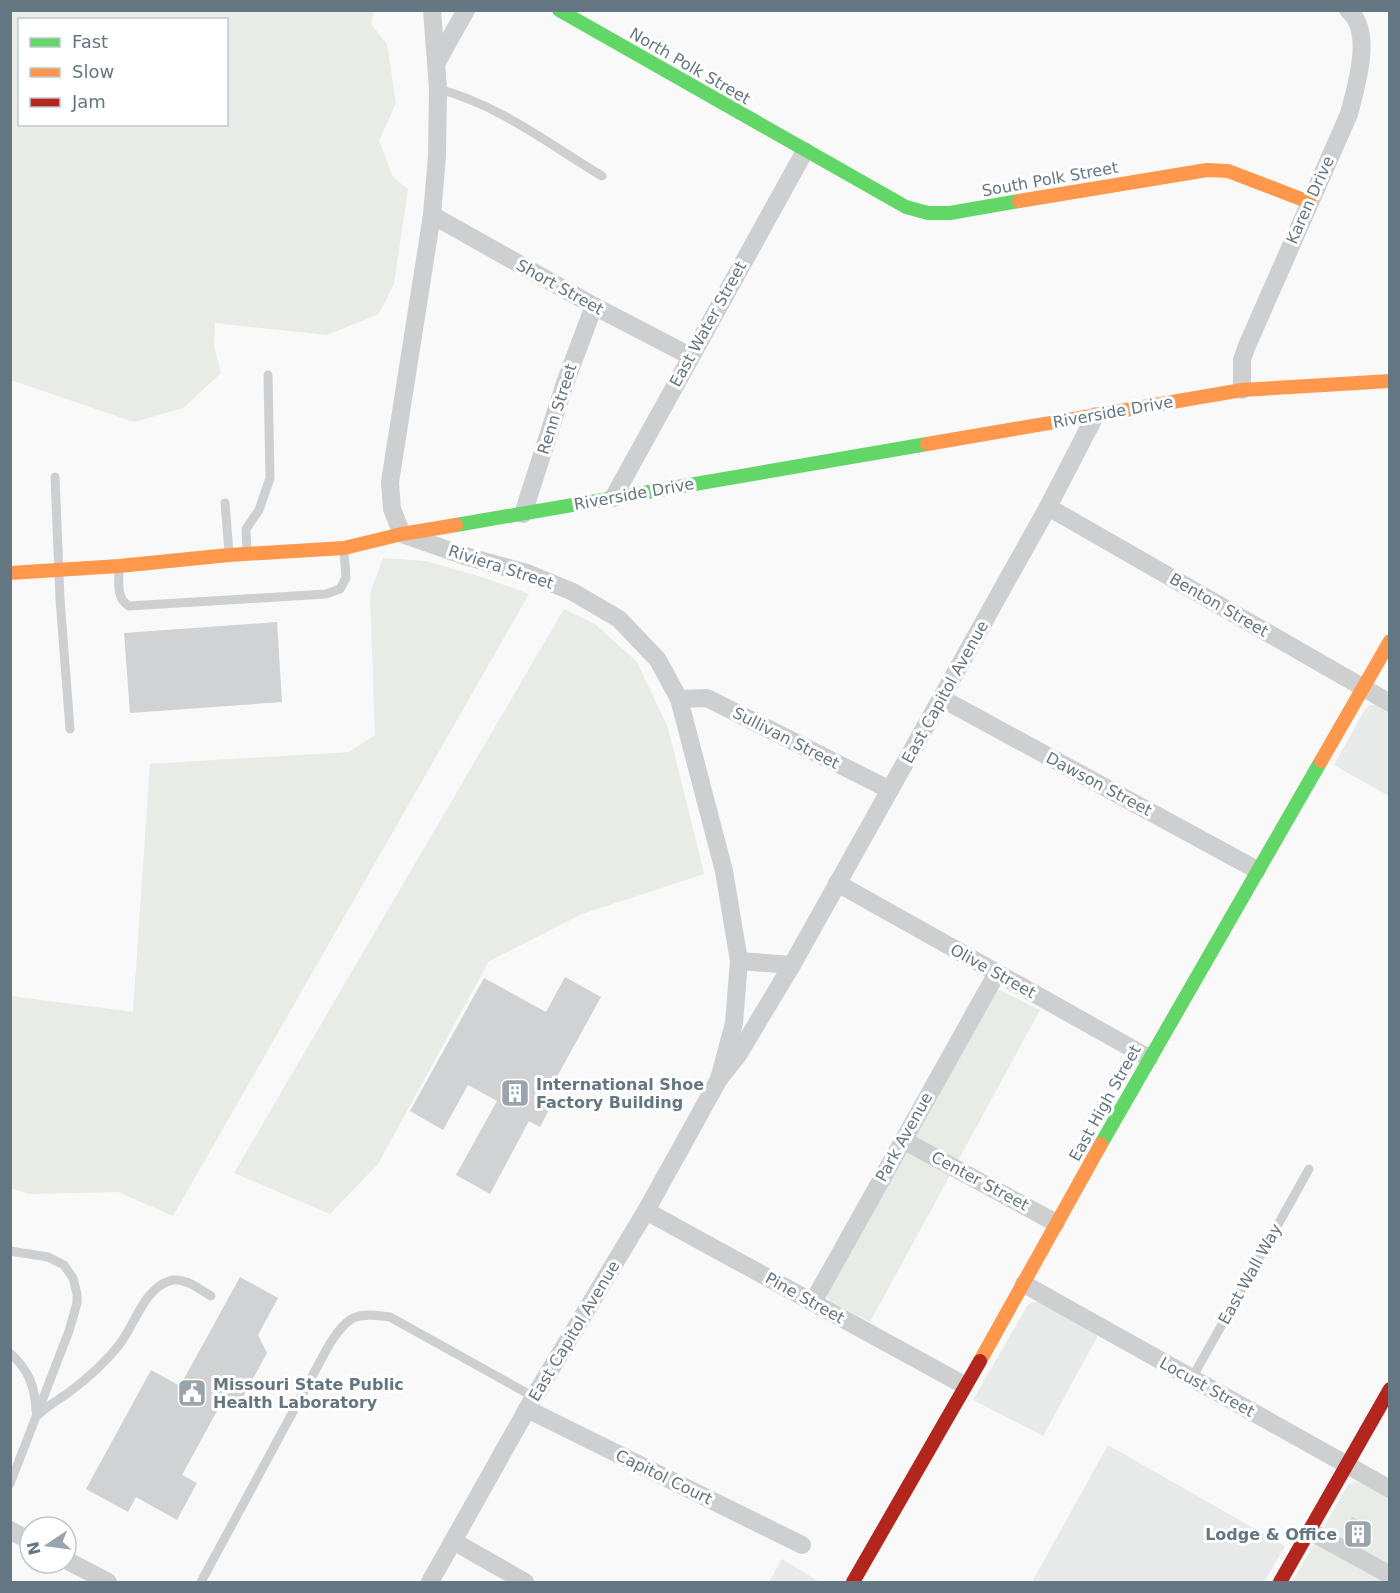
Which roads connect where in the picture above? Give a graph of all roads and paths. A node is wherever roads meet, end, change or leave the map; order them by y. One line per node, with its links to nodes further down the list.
1 (432, 10): 5 (street)
2 (466, 10): 5 (street)
3 (559, 10): 7 (street, North Polk Street)
4 (1348, 10): 9 (street, Karen Drive)
5 (437, 62): 6 (street)
6 (438, 89): 8 (lane); 10 (street)
7 (805, 151): 9 (street, South Polk Street); 12 (street, East Water Street)
8 (602, 176)
9 (1309, 202): 15 (street, Karen Drive)
10 (432, 215): 11 (street, Short Street); 22 (street)
11 (594, 306): 12 (street, Short Street); 21 (street, Renn Street)
12 (690, 356): 18 (street, East Water Street)
13 (268, 375): 24 (lane)
14 (1389, 381): 15 (street, Riverside Drive)
15 (1242, 390): 16 (street, Riverside Drive)
16 (1095, 416): 18 (street, Riverside Drive); 20 (street, East Capitol Avenue)
17 (55, 477): 27 (lane)
18 (613, 498): 21 (street, Riverside Drive)
19 (225, 503): 25 (lane)
20 (1048, 507): 30 (street, Benton Street); 31 (street, East Capitol Avenue)
21 (523, 514): 22 (street, Riverside Drive)
22 (402, 534): 23 (street); 32 (street, Riviera Street)
23 (344, 548): 24 (street); 26 (lane)
24 (248, 554): 25 (street)
25 (229, 555): 26 (street)
26 (119, 566): 27 (street)
27 (58, 570): 28 (street); 34 (lane)
28 (10, 573)
29 (1389, 641): 30 (street, East High Street)
30 (1364, 689): 33 (street, Benton Street); 36 (street, East High Street)
31 (941, 698): 35 (street, East Capitol Avenue); 36 (street, Dawson Street)
32 (679, 699): 35 (street, Sullivan Street); 38 (street, Riviera Street)
33 (1389, 703)
34 (70, 729)
35 (890, 790): 37 (street, East Capitol Avenue)
36 (1257, 870): 41 (street, East High Street)
37 (837, 883): 39 (street, East Capitol Avenue); 40 (street, Olive Street)
38 (739, 961): 39 (street); 42 (street, East Capitol Avenue)
39 (792, 965): 42 (street, East Capitol Avenue)
40 (997, 973): 41 (street, Olive Street); 43 (street, Park Avenue)
41 (1149, 1058): 46 (street, East High Street)
42 (719, 1079): 45 (street, East Capitol Avenue)
43 (903, 1140): 46 (street, Center Street); 50 (street, Park Avenue)
44 (1309, 1169): 52 (lane, East Wall Way)
45 (646, 1211): 50 (street, Pine Street); 55 (street, East Capitol Avenue)
46 (1056, 1223): 48 (street, East High Street)
47 (10, 1251): 56 (lane)
48 (1024, 1284): 52 (street, Locust Street); 53 (street, East High Street)
49 (211, 1296): 56 (lane)
50 (813, 1302): 53 (street, Pine Street)
51 (10, 1353): 56 (lane)
52 (1192, 1378): 57 (street, Locust Street)
53 (964, 1385): 69 (street, East High Street)
54 (1389, 1389): 57 (street)
55 (530, 1403): 61 (street, East Capitol Avenue); 62 (street, Capitol Court); 66 (lane)
56 (36, 1416): 58 (lane)
57 (1347, 1466): 59 (street, Locust Street); 60 (street)
58 (10, 1484)
59 (1389, 1489)
60 (1310, 1531): 64 (street); 70 (street)
61 (453, 1541): 67 (street, East Capitol Avenue); 68 (street)
62 (802, 1545)
63 (78, 1566): 65 (street)
64 (1389, 1575)
65 (108, 1582)
66 (201, 1582)
67 (430, 1582)
68 (525, 1582)
69 (853, 1582)
70 (1280, 1582)

